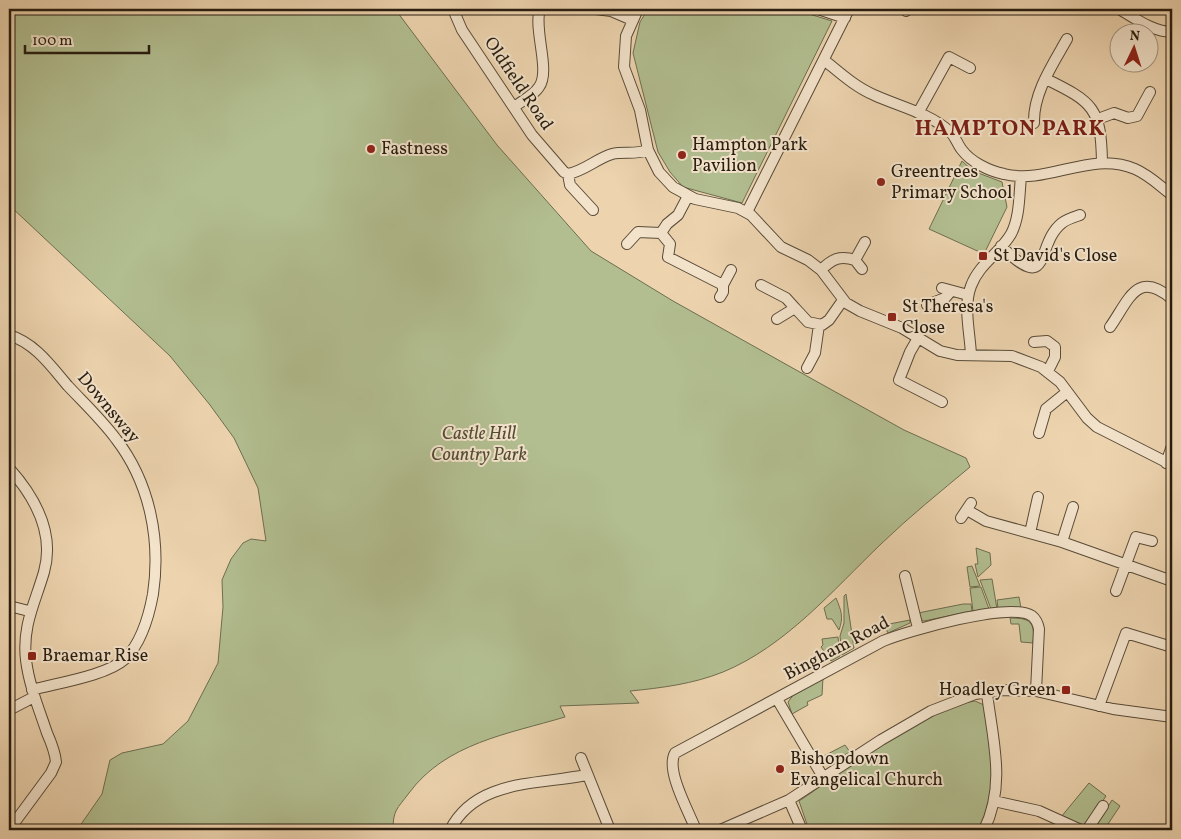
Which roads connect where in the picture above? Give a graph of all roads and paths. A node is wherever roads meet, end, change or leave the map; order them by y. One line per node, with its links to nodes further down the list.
1 (453, 9): 15 (street, Oldfield Road)
2 (540, 9): 15 (street)
3 (596, 9): 8 (street)
4 (638, 9): 8 (street)
5 (818, 9): 7 (street)
6 (1119, 9): 9 (street)
7 (847, 13): 11 (street)
8 (632, 20): 19 (street)
9 (1172, 32)
10 (1067, 39): 13 (street)
11 (824, 60): 16 (street); 26 (street)
12 (970, 68): 16 (street)
13 (1046, 79): 17 (street); 18 (street)
14 (1150, 92): 17 (street)
15 (514, 107): 21 (street, Oldfield Road)
16 (918, 113): 22 (street)
17 (1098, 119): 20 (street)
18 (1034, 123)
19 (648, 150): 21 (street); 24 (street)
20 (1102, 162): 22 (street); 23 (street)
21 (568, 174): 25 (street, Oldfield Road)
22 (1021, 177): 31 (street)
23 (1172, 195)
24 (688, 196): 26 (street); 28 (street)
25 (593, 210)
26 (746, 212): 33 (street)
27 (1080, 215): 31 (street)
28 (661, 233): 30 (street); 35 (street)
29 (865, 242): 33 (street)
30 (627, 244)
31 (1001, 246): 36 (street)
32 (731, 270): 35 (street)
33 (821, 270): 39 (street)
34 (761, 284): 41 (street)
35 (723, 285): 37 (street)
36 (968, 295): 40 (street); 48 (street)
37 (720, 297)
38 (1172, 299): 44 (street)
39 (843, 300): 43 (street); 46 (street)
40 (927, 305)
41 (795, 308): 42 (street); 43 (street)
42 (777, 319)
43 (819, 325): 49 (street)
44 (1110, 328)
45 (9, 335): 72 (street, Downsway)
46 (918, 338): 48 (street); 52 (street)
47 (1034, 342): 50 (street)
48 (971, 355): 50 (street)
49 (807, 368)
50 (1048, 371): 51 (street)
51 (1067, 392): 53 (street); 55 (street)
52 (942, 402)
53 (1039, 433)
54 (1172, 446): 55 (street)
55 (1169, 464)
56 (9, 468): 68 (street)
57 (1038, 497): 60 (street)
58 (1073, 507): 62 (street)
59 (966, 510): 60 (street)
60 (1030, 533): 62 (street)
61 (1152, 541): 63 (street)
62 (1062, 542): 63 (street)
63 (1125, 564): 65 (street); 66 (street)
64 (905, 576): 69 (street)
65 (1172, 581)
66 (1116, 591)
67 (9, 606): 68 (street)
68 (29, 611): 72 (street)
69 (918, 628): 71 (street, Bingham Road); 74 (street, Bingham Road)
70 (1172, 647): 75 (street)
71 (1036, 691): 73 (street); 75 (street)
72 (33, 693): 76 (street, Downsway); 84 (street)
73 (987, 694): 80 (street); 82 (street)
74 (777, 699): 80 (street); 87 (street, Bingham Road)
75 (1099, 706): 77 (street)
76 (9, 710)
77 (1172, 717)
78 (581, 758): 79 (street)
79 (586, 775): 85 (street); 86 (street)
80 (823, 777): 81 (street)
81 (789, 800): 88 (street); 89 (street)
82 (994, 801): 90 (street); 91 (street)
83 (1103, 806): 92 (street)
84 (9, 830)
85 (450, 830)
86 (610, 830)
87 (696, 830)
88 (720, 830)
89 (802, 830)
90 (984, 830)
91 (1081, 830)
92 (1087, 830)

